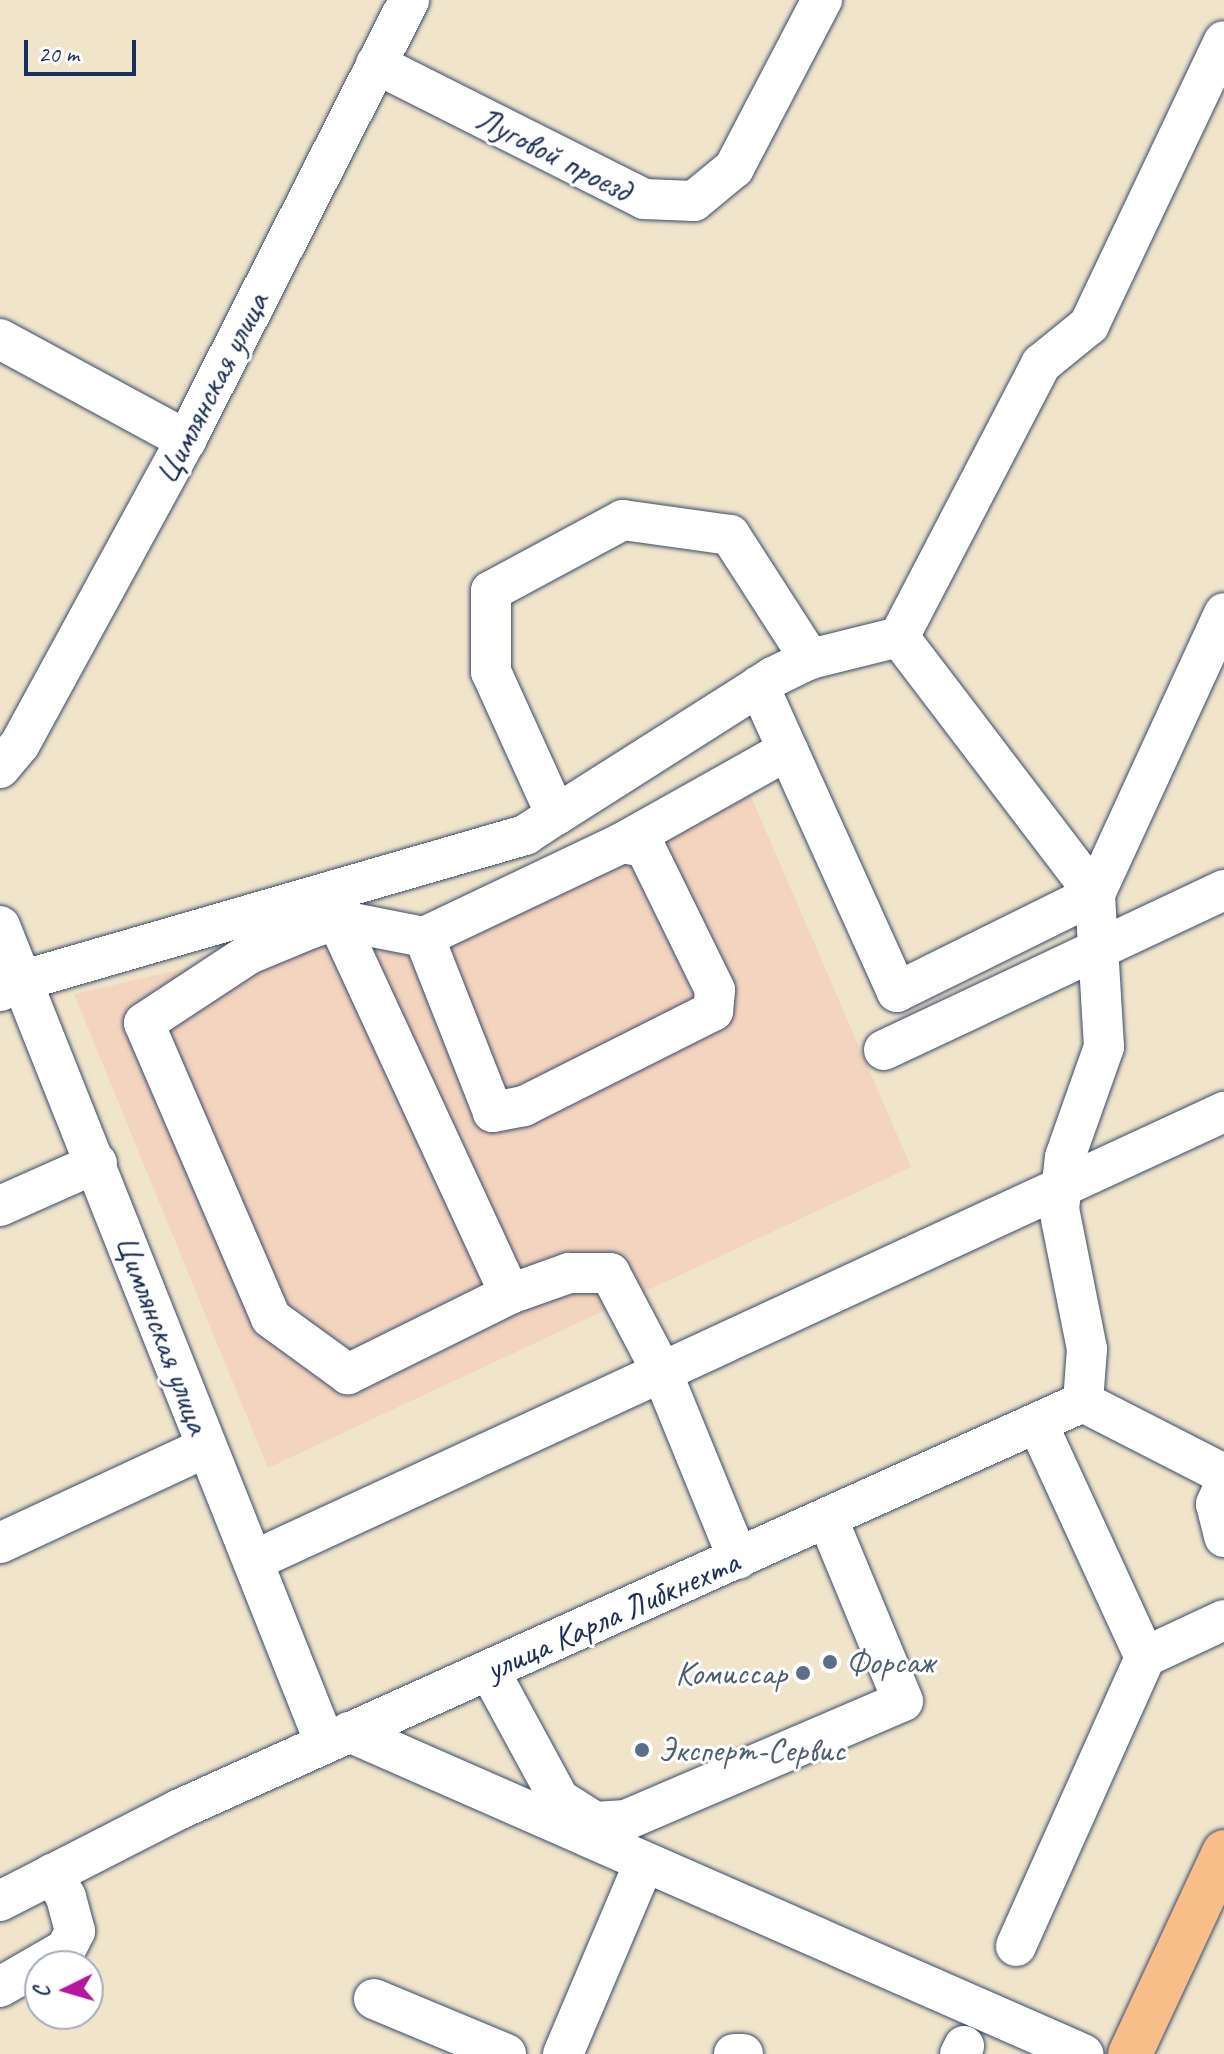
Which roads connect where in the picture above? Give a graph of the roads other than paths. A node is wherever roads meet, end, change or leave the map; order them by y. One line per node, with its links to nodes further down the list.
1 (409, 0): 4 (street, Цимлянская улица)
2 (822, 0): 4 (street, Луговой проезд)
3 (1224, 41): 8 (street)
4 (376, 64): 6 (street, Цимлянская улица)
5 (0, 339): 6 (street)
6 (186, 440): 12 (street, Цимлянская улица)
7 (1224, 613): 16 (street)
8 (899, 637): 9 (street); 16 (street)
9 (810, 659): 10 (street); 13 (street)
10 (759, 686): 11 (street); 13 (street)
11 (788, 750): 14 (street); 16 (street)
12 (0, 768)
13 (556, 815): 21 (street)
14 (622, 843): 19 (street); 19 (street)
15 (1224, 890): 20 (street)
16 (1095, 894): 20 (street)
17 (337, 920): 19 (street); 27 (street); 27 (street)
18 (0, 926): 21 (street, Цимлянская улица)
19 (424, 937)
20 (1098, 949): 22 (street); 25 (street)
21 (12, 986): 24 (street, Цимлянская улица)
22 (884, 1050)
23 (1224, 1112): 25 (street)
24 (97, 1163): 26 (street); 31 (street, Цимлянская улица)
25 (1062, 1183): 28 (street); 29 (street)
26 (0, 1206)
27 (510, 1294): 28 (street)
28 (661, 1370): 37 (street); 38 (street)
29 (1083, 1402): 30 (street, улица Карла Либкнехта); 32 (street)
30 (1039, 1427): 34 (street, улица Карла Либкнехта); 40 (street)
31 (207, 1447): 36 (street); 38 (street, Цимлянская улица)
32 (1224, 1474)
33 (1224, 1486): 35 (street)
34 (828, 1520): 37 (street, улица Карла Либкнехта); 41 (street)
35 (1224, 1537)
36 (0, 1543)
37 (738, 1559): 41 (street, улица Карла Либкнехта)
38 (253, 1561): 42 (street, Цимлянская улица)
39 (1224, 1620): 40 (street)
40 (1145, 1657): 47 (street)
41 (489, 1670): 42 (street, улица Карла Либкнехта)
42 (337, 1737): 44 (street); 45 (street, улица Карла Либкнехта)
43 (1224, 1852): 55 (main road)
44 (644, 1863): 51 (street); 54 (street)
45 (52, 1874): 46 (street, улица Карла Либкнехта); 48 (street)
46 (0, 1901)
47 (1016, 1946)
48 (0, 1987)
49 (374, 1999): 50 (street)
50 (506, 2054)
51 (563, 2054)
52 (734, 2054): 53 (street)
53 (743, 2054)
54 (1083, 2054)
55 (1130, 2054)

